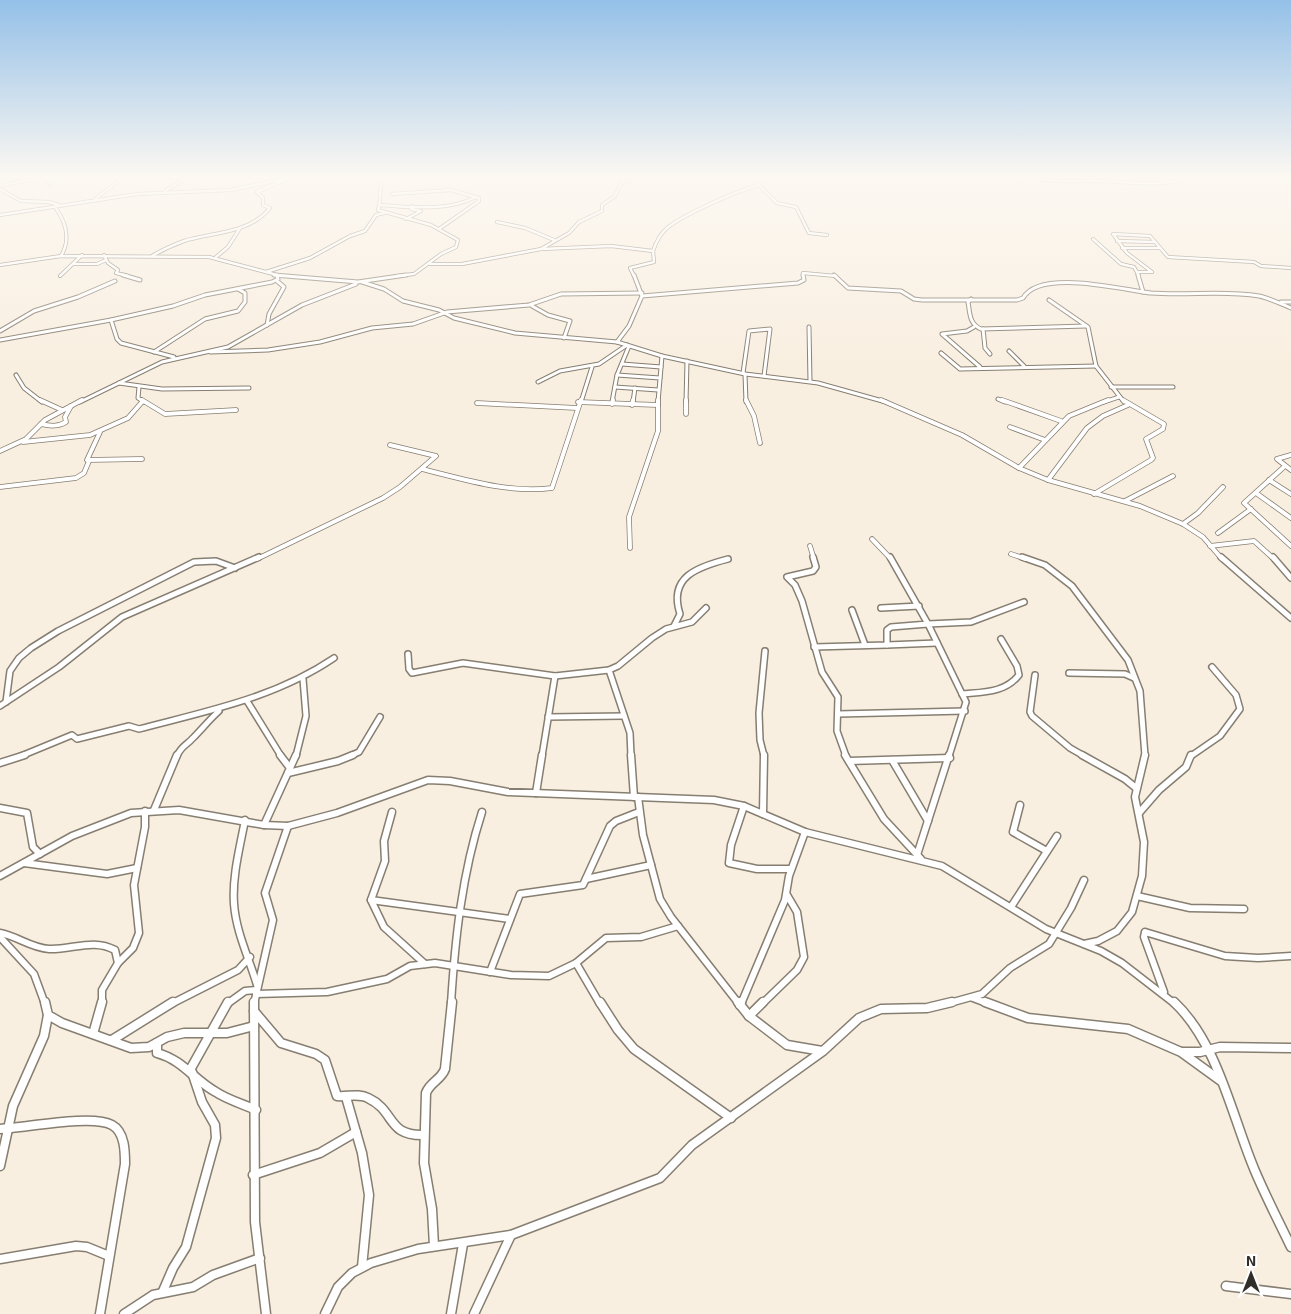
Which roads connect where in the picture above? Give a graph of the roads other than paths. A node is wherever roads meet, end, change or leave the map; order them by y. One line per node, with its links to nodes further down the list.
1 (66, 237): 20 (street)
2 (203, 237): 22 (street)
3 (234, 237): 23 (street)
4 (348, 237): 29 (street)
5 (455, 237): 26 (street)
6 (548, 237): 12 (street)
7 (560, 237): 12 (street)
8 (660, 237): 18 (street)
9 (1115, 237): 13 (street)
10 (1151, 237): 14 (street)
11 (1093, 239): 30 (street)
12 (554, 240): 15 (street)
13 (1117, 241): 14 (street); 16 (street)
14 (1156, 242): 17 (street)
15 (541, 248): 18 (street); 26 (street)
16 (1122, 248): 17 (street); 30 (street)
17 (1160, 248): 28 (street)
18 (653, 251): 38 (street)
19 (104, 255): 21 (street); 22 (street); 24 (street)
20 (61, 256): 21 (street); 27 (street)
21 (82, 256): 25 (street)
22 (152, 256): 23 (street)
23 (215, 258): 29 (street)
24 (106, 260): 25 (street); 33 (street)
25 (73, 264): 31 (street)
26 (430, 264): 35 (street)
27 (0, 265)
28 (1291, 268)
29 (266, 272): 32 (street)
30 (1137, 272): 37 (street)
31 (60, 276)
32 (277, 278): 35 (street); 36 (street); 47 (street)
33 (140, 280)
34 (115, 281): 52 (street)
35 (360, 282): 45 (street); 47 (street)
36 (236, 289): 46 (street); 58 (street)
37 (1143, 292): 39 (street); 41 (street)
38 (642, 295): 39 (street); 43 (street); 55 (street)
39 (971, 299): 50 (street)
40 (1049, 300): 48 (street)
41 (1278, 302): 42 (street); 44 (street)
42 (1291, 302)
43 (528, 305): 45 (street); 53 (street)
44 (1291, 308)
45 (444, 313): 53 (street); 59 (street)
46 (111, 320): 54 (street); 58 (street)
47 (267, 325): 59 (street)
48 (1087, 326): 51 (street); 67 (street)
49 (810, 327): 76 (street)
50 (974, 327): 51 (street); 70 (street)
51 (983, 330): 61 (street)
52 (0, 332)
53 (564, 338): 55 (street)
54 (0, 340)
55 (617, 342): 56 (street)
56 (628, 346): 62 (street); 65 (street); 68 (street)
57 (1009, 350): 66 (street)
58 (154, 352): 63 (street)
59 (210, 352): 63 (street)
60 (941, 353): 70 (street)
61 (990, 354)
62 (662, 356): 64 (street); 69 (street)
63 (174, 357): 78 (street)
64 (687, 361): 71 (street); 99 (street)
65 (622, 364): 69 (street); 73 (street)
66 (1024, 366): 67 (street); 70 (street)
67 (1096, 366): 81 (street)
68 (592, 367): 77 (street); 89 (street)
69 (661, 367): 75 (street)
70 (980, 367)
71 (744, 373): 74 (street); 74 (street); 105 (street)
72 (16, 375): 97 (street)
73 (617, 375): 75 (street); 80 (street)
74 (764, 376): 76 (street)
75 (660, 378): 85 (street)
76 (810, 381): 113 (street)
77 (538, 382)
78 (118, 383): 79 (street); 94 (street)
79 (139, 387): 83 (street); 88 (street)
80 (615, 387): 84 (street); 91 (street)
81 (1111, 387): 82 (street); 86 (street)
82 (1173, 387)
83 (249, 388)
84 (635, 388): 85 (street); 92 (street)
85 (658, 390): 95 (street)
86 (1119, 397): 93 (street); 100 (street)
87 (998, 399): 100 (street)
88 (142, 402): 98 (street); 103 (street)
89 (578, 402): 91 (street); 96 (street)
90 (477, 403): 96 (street)
91 (612, 404): 92 (street)
92 (632, 405): 95 (street)
93 (1128, 405): 117 (street); 122 (street)
94 (71, 406): 97 (street); 101 (street)
95 (658, 406): 133 (street)
96 (577, 408): 114 (street)
97 (62, 410): 101 (street)
98 (236, 410)
99 (686, 414)
100 (1061, 421): 104 (street)
101 (40, 424): 106 (street)
102 (1010, 427): 104 (street)
103 (100, 432): 106 (street); 111 (street)
104 (1045, 440): 113 (street)
105 (760, 443)
106 (18, 444): 108 (street)
107 (390, 445): 114 (street)
108 (0, 451)
109 (1291, 456): 112 (street)
110 (142, 459): 111 (street)
111 (90, 461): 119 (street)
112 (1285, 466): 115 (street); 118 (street)
113 (1019, 468): 117 (street)
114 (422, 469): 136 (street)
115 (1291, 470)
116 (1173, 476): 124 (street)
117 (1048, 480): 122 (street)
118 (1269, 480): 121 (street); 123 (street)
119 (0, 487)
120 (1223, 487): 127 (street)
121 (1256, 493): 125 (street); 126 (street)
122 (1094, 494): 124 (street)
123 (1291, 494)
124 (1124, 502): 127 (street)
125 (1251, 509): 128 (street); 132 (street)
126 (1291, 518)
127 (1183, 524): 131 (street)
128 (1218, 533)
129 (872, 539): 139 (street)
130 (810, 546): 150 (street)
131 (1210, 546): 137 (street); 143 (street)
132 (1291, 546)
133 (630, 548)
134 (1011, 554): 159 (street)
135 (728, 559): 145 (street)
136 (236, 568): 163 (street); 163 (street)
137 (1291, 578)
138 (1024, 602): 144 (street)
139 (919, 606): 141 (street); 144 (street)
140 (706, 608): 145 (street)
141 (881, 608)
142 (852, 610): 148 (street)
143 (1291, 618)
144 (928, 624): 147 (street); 149 (street)
145 (674, 626): 155 (street)
146 (1001, 639): 161 (street)
147 (937, 643): 149 (street); 161 (street)
148 (865, 645): 149 (street); 150 (street)
149 (886, 645)
150 (814, 647): 167 (street)
151 (765, 651): 188 (street)
152 (408, 654): 158 (street)
153 (334, 658): 160 (street)
154 (1212, 667): 187 (street)
155 (609, 670): 158 (street); 168 (street)
156 (1069, 673): 159 (street)
157 (1035, 675): 176 (street)
158 (555, 676): 169 (street)
159 (1134, 678): 176 (street)
160 (303, 679): 162 (street); 175 (street)
161 (962, 694): 166 (street)
162 (246, 700): 165 (street); 175 (street)
163 (6, 702): 164 (street)
164 (0, 706)
165 (221, 710): 174 (street); 183 (street)
166 (964, 712): 167 (street); 171 (street)
167 (838, 714): 173 (street)
168 (624, 716): 169 (street); 178 (street)
169 (548, 717): 177 (street)
170 (380, 718): 175 (street)
171 (950, 758): 172 (street); 190 (street)
172 (892, 760): 173 (street); 190 (street)
173 (849, 761): 197 (street)
174 (0, 763)
175 (289, 770): 191 (street)
176 (1136, 788): 187 (street)
177 (536, 793): 178 (street); 192 (street)
178 (636, 797): 179 (street); 186 (street)
179 (744, 806): 188 (street); 201 (street)
180 (1020, 806): 195 (street)
181 (0, 808): 196 (street)
182 (145, 810): 183 (street); 196 (street); 200 (street)
183 (154, 810): 189 (street)
184 (392, 812): 207 (street)
185 (482, 812): 210 (street)
186 (639, 812): 199 (street); 203 (street)
187 (1139, 813): 206 (street)
188 (763, 814): 193 (street)
189 (245, 820): 191 (street); 218 (street)
190 (928, 821): 197 (street)
191 (264, 825): 192 (street)
192 (288, 826): 224 (street)
193 (805, 832): 197 (street); 201 (street)
194 (1057, 836): 195 (street)
195 (1045, 850): 208 (street)
196 (40, 854): 198 (street)
197 (919, 857): 208 (street)
198 (23, 862): 200 (street); 202 (street)
199 (651, 865): 203 (street); 212 (street)
200 (137, 868): 220 (street)
201 (791, 869): 205 (street)
202 (0, 876)
203 (586, 879): 211 (street)
204 (1084, 880): 214 (street)
205 (787, 896): 227 (street); 230 (street)
206 (1136, 896): 209 (street); 216 (street)
207 (371, 900): 210 (street); 221 (street)
208 (1011, 907): 214 (street)
209 (1244, 909)
210 (462, 912): 211 (street); 222 (street)
211 (510, 919): 223 (street)
212 (678, 926): 219 (street); 227 (street)
213 (0, 933): 220 (street)
214 (1056, 934): 216 (street); 226 (street)
215 (0, 937): 229 (street)
216 (1084, 944): 225 (street)
217 (1291, 956): 225 (street)
218 (250, 957): 224 (street); 234 (street)
219 (576, 963): 223 (street); 244 (street)
220 (118, 964): 232 (street)
221 (426, 964): 222 (street); 224 (street)
222 (453, 965): 223 (street); 247 (street)
223 (490, 972)
224 (257, 990): 228 (street); 233 (street)
225 (1164, 993): 237 (street)
226 (972, 998): 238 (street); 239 (street)
227 (740, 1005): 230 (street)
228 (254, 1010): 231 (street); 242 (street)
229 (48, 1015): 232 (street); 245 (street)
230 (749, 1016): 238 (street)
231 (254, 1026): 233 (street); 243 (street)
232 (93, 1034): 234 (street)
233 (212, 1035): 235 (street); 240 (street)
234 (112, 1040): 235 (street)
235 (157, 1043): 240 (street)
236 (1291, 1048): 237 (street)
237 (1206, 1050): 239 (street); 241 (street)
238 (823, 1051): 244 (street)
239 (1181, 1052): 241 (street)
240 (191, 1071): 243 (street); 259 (street)
241 (1222, 1081): 252 (street)
242 (346, 1097): 246 (street); 247 (street)
243 (256, 1110): 249 (street)
244 (731, 1118): 250 (street)
245 (4, 1129): 248 (street); 254 (street)
246 (356, 1132): 249 (street); 257 (street)
247 (424, 1135): 253 (street)
248 (0, 1166)
249 (253, 1175): 255 (street)
250 (511, 1235): 251 (street); 266 (street)
251 (463, 1244): 253 (street); 265 (street)
252 (1291, 1245)
253 (434, 1246): 257 (street)
254 (109, 1256): 256 (street); 261 (street)
255 (260, 1258): 259 (street); 263 (street)
256 (0, 1259)
257 (362, 1267): 264 (street)
258 (1226, 1286): 260 (street)
259 (163, 1291): 262 (street)
260 (1291, 1294)
261 (100, 1314)
262 (124, 1314)
263 (266, 1314)
264 (325, 1314)
265 (451, 1314)
266 (474, 1314)

